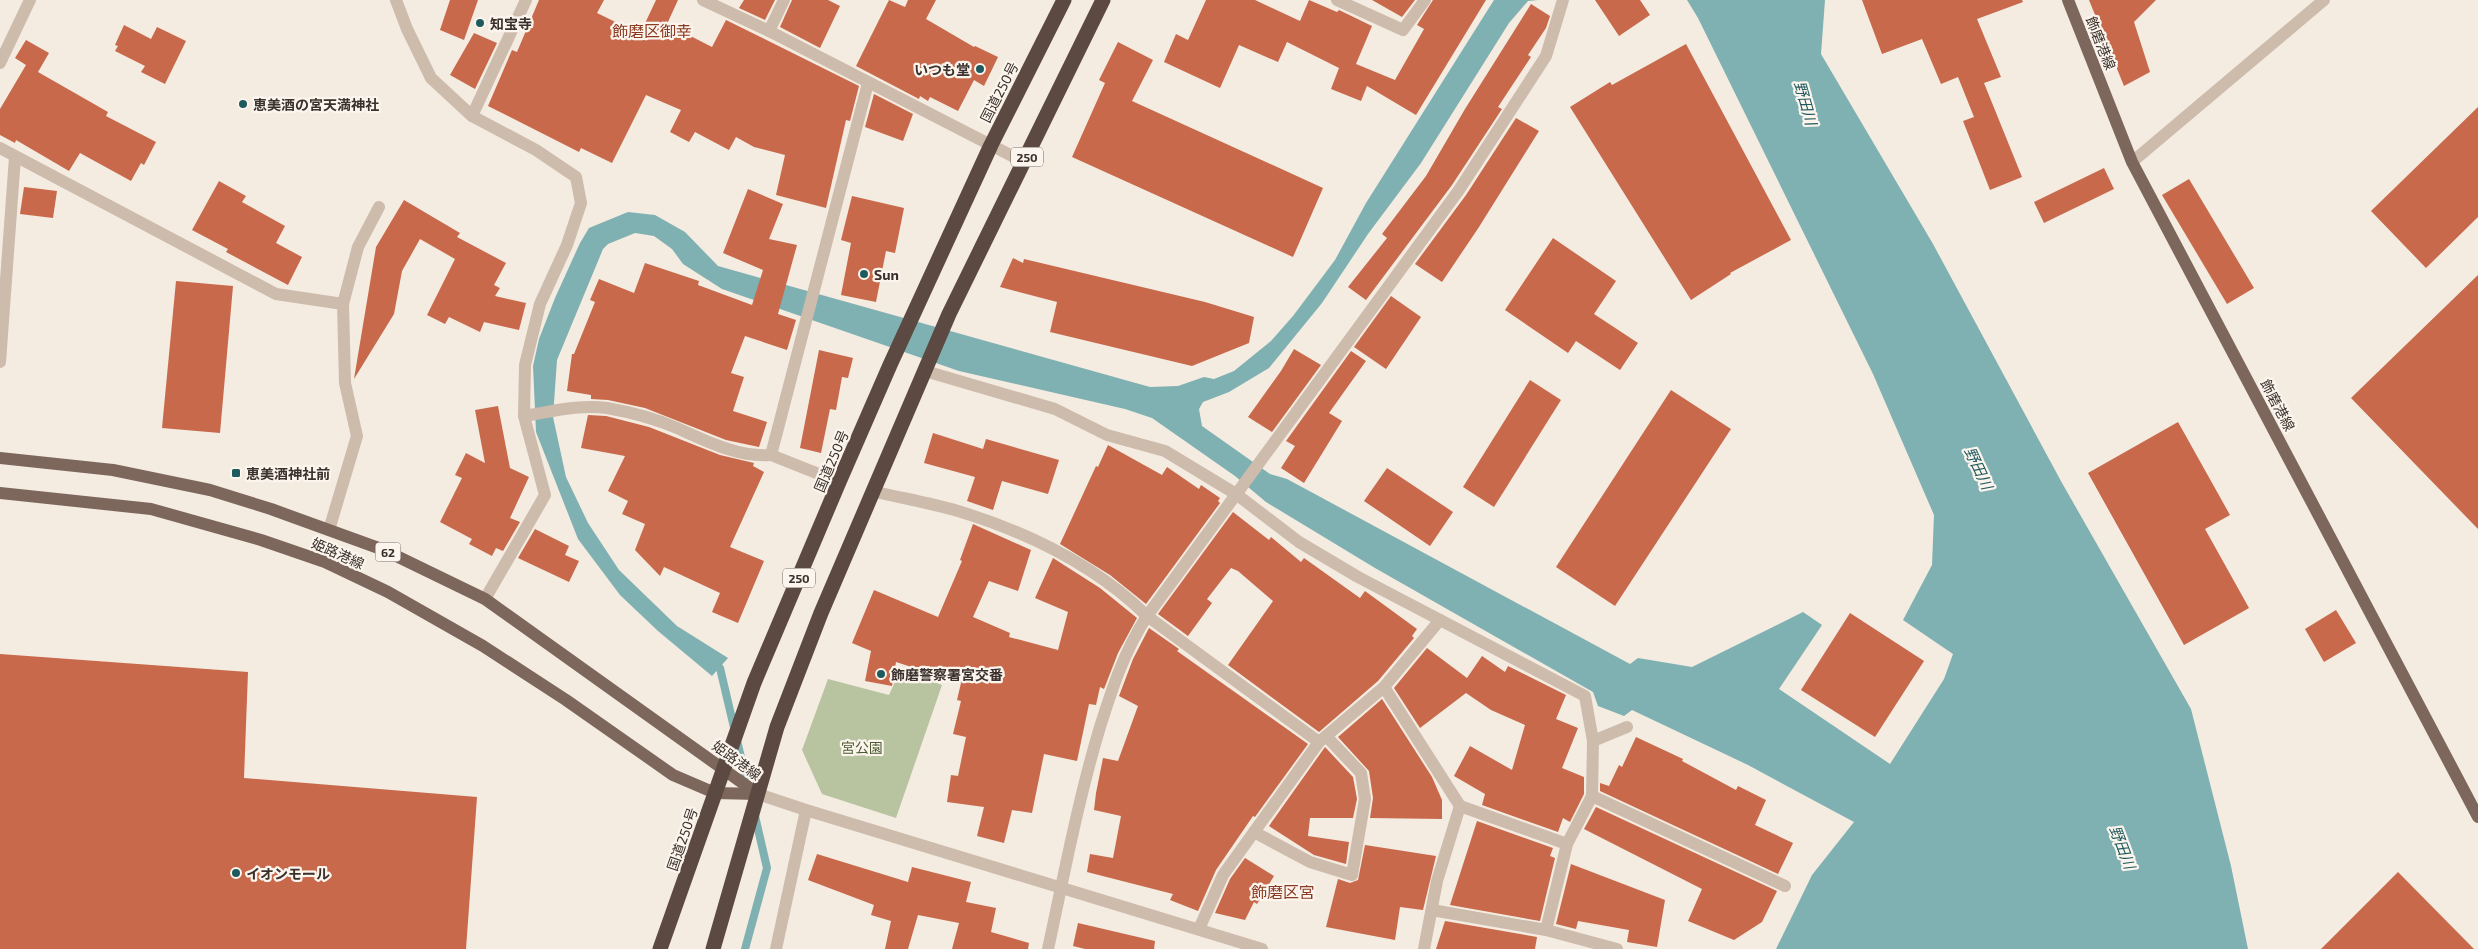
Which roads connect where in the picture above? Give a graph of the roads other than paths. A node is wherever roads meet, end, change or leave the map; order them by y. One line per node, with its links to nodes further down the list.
1 (30, 0): 14 (street)
2 (396, 0): 16 (street)
3 (526, 0): 16 (street)
4 (703, 0): 13 (street)
5 (784, 0): 13 (street)
6 (1064, 0): 17 (highway, 国道250号 / 250)
7 (1103, 0): 20 (highway, 250)
8 (1337, 0): 9 (street)
9 (1425, 0)
10 (1563, 0): 33 (street)
11 (2068, 0): 21 (main road, 飾磨港線)
12 (2324, 0): 21 (street)
13 (769, 31): 15 (street)
14 (0, 63)
15 (868, 83): 17 (street); 28 (street)
16 (472, 116): 27 (street)
17 (991, 145): 20 (street); 30 (highway, 国道250号 / 250)
18 (0, 148): 19 (street)
19 (15, 157): 23 (street); 24 (street)
20 (1024, 162): 26 (highway, 250)
21 (2132, 162): 48 (main road, 飾磨港線)
22 (379, 207): 24 (street)
23 (3, 282): 25 (street)
24 (343, 304): 34 (street)
25 (0, 362)
26 (925, 371): 31 (highway, 250); 33 (street)
27 (524, 416): 28 (street); 35 (street)
28 (771, 455): 30 (street)
29 (0, 458): 34 (main road, 姫路港線 / 62)
30 (839, 482): 42 (highway, 国道250号 / 250)
31 (872, 491): 36 (street); 44 (highway, 250)
32 (0, 492): 43 (main road, 姫路港線)
33 (1236, 494): 36 (street); 37 (street)
34 (329, 530): 35 (main road, 姫路港線 / 62)
35 (485, 600): 42 (main road, 姫路港線 / 62)
36 (1147, 616): 40 (street); 52 (street)
37 (1440, 620): 38 (street); 41 (street)
38 (1384, 687): 40 (street); 46 (street)
39 (1627, 726): 41 (street)
40 (1323, 739): 49 (street); 49 (street)
41 (1593, 741): 45 (street)
42 (724, 769): 43 (highway, 国道250号 / 250); 44 (main road, 姫路港線 / 62)
43 (715, 793): 44 (main road, 姫路港線); 56 (highway, 国道250号 / 250)
44 (758, 794): 47 (street); 57 (highway, 250)
45 (1592, 796): 50 (street); 51 (street)
46 (1460, 806): 50 (street); 53 (street)
47 (806, 810): 52 (street); 58 (street)
48 (2478, 817)
49 (1254, 832): 54 (street)
50 (1567, 844): 55 (street)
51 (1785, 886)
52 (1062, 887): 54 (street); 59 (street)
53 (1432, 910): 55 (street); 61 (street)
54 (1199, 929): 60 (street)
55 (1546, 930): 62 (street)
56 (660, 949)
57 (713, 949)
58 (776, 949)
59 (1048, 949)
60 (1262, 949)
61 (1424, 949)
62 (1617, 949)

